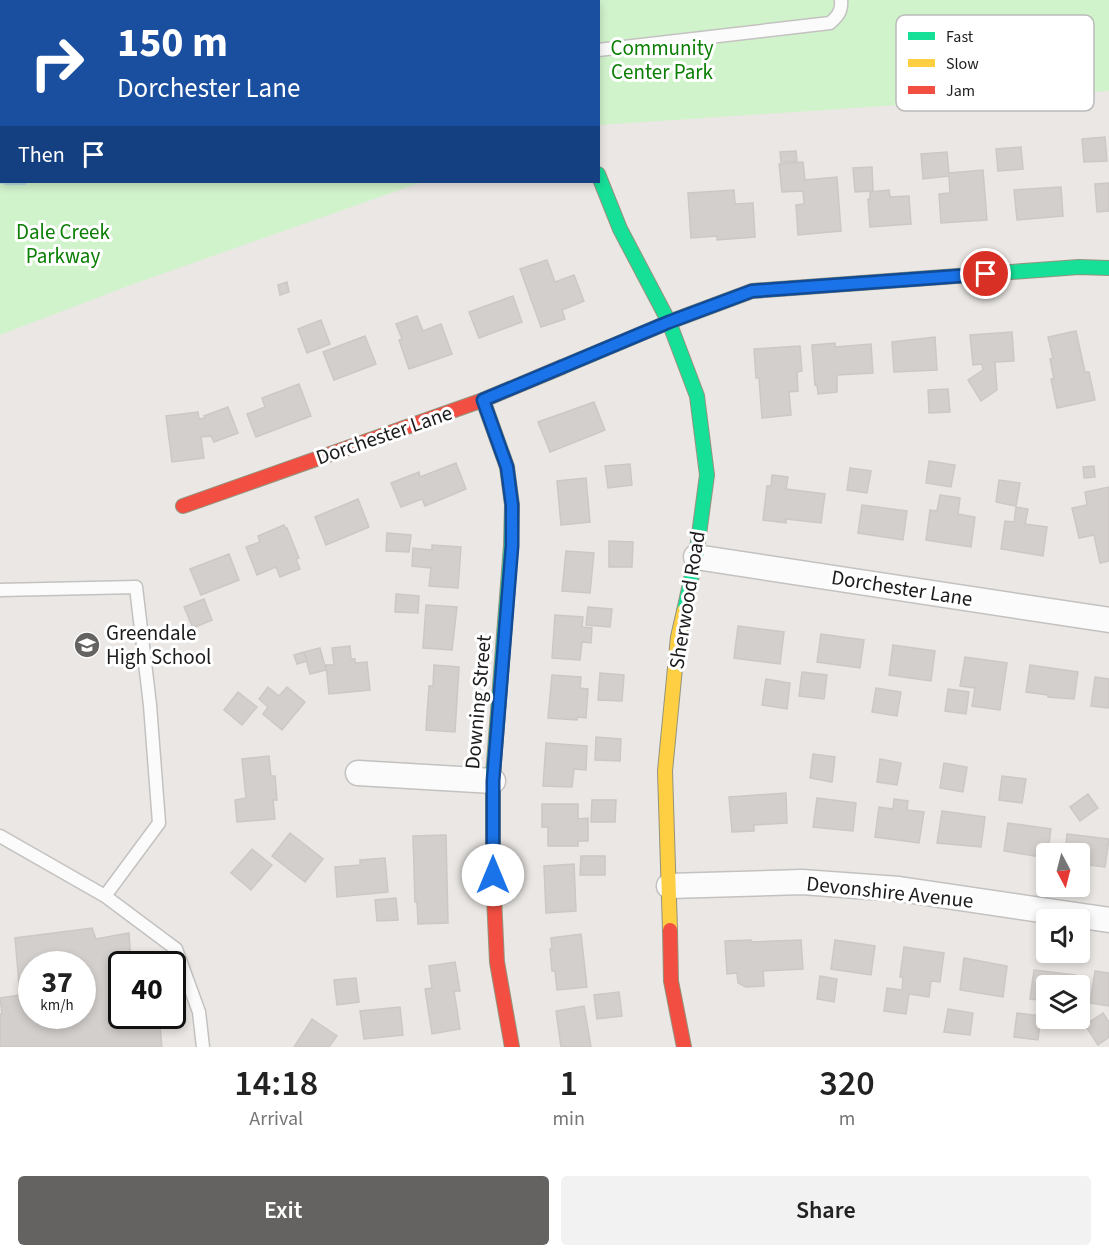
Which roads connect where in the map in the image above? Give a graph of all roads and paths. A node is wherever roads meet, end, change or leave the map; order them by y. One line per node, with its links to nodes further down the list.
1 (841, 0): 2 (lane)
2 (600, 50)
3 (600, 179): 5 (street, Sherwood Road)
4 (1109, 268): 5 (street, Dorchester Lane)
5 (669, 322): 6 (street, Dorchester Lane); 8 (street, Sherwood Road)
6 (483, 400): 7 (street, Dorchester Lane); 12 (street, Downing Street)
7 (183, 506)
8 (696, 557): 10 (street, Dorchester Lane); 14 (street, Sherwood Road)
9 (0, 590): 15 (lane)
10 (1109, 620)
11 (358, 773): 12 (street)
12 (493, 781): 18 (street, Downing Street)
13 (0, 836): 15 (lane)
14 (669, 885): 16 (street, Devonshire Avenue); 19 (street, Sherwood Road)
15 (105, 896): 17 (lane)
16 (1109, 920)
17 (203, 1047)
18 (512, 1047)
19 (684, 1047)

